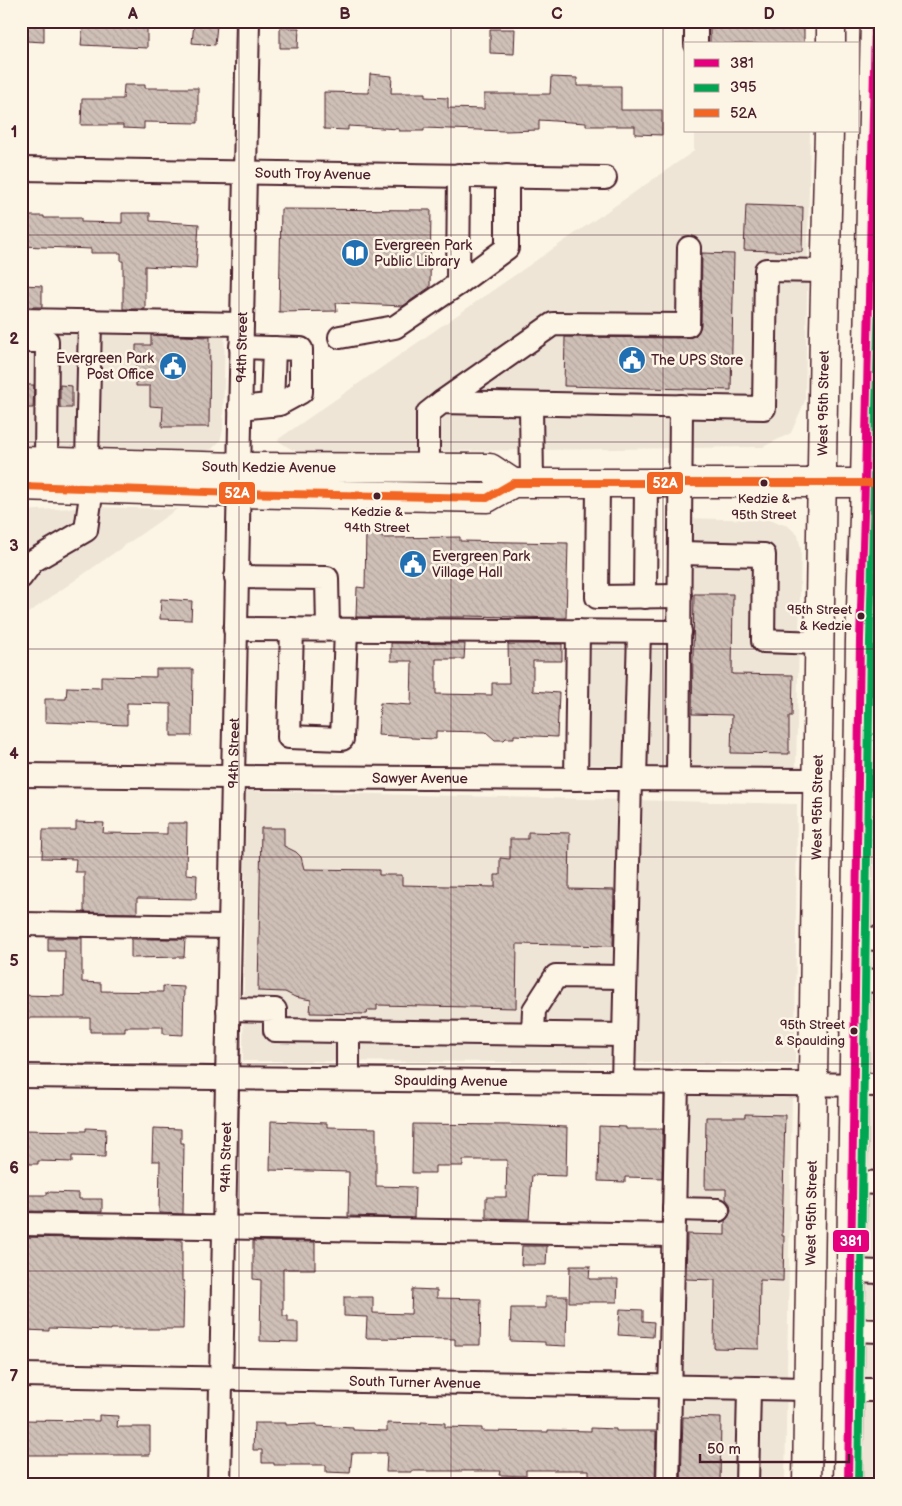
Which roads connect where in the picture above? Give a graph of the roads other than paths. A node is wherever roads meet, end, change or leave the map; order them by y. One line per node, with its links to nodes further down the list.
1 (248, 21): 10 (street, 94th Street)
2 (696, 21): 5 (street)
3 (831, 21): 6 (main road)
4 (875, 21): 8 (main road)
5 (696, 42)
6 (831, 42)
7 (829, 132): 15 (main road, West 95th Street)
8 (876, 165): 36 (main road)
9 (21, 169): 10 (street, South Troy Avenue)
10 (245, 172): 11 (street, South Troy Avenue); 19 (street, 94th Street)
11 (459, 175): 12 (street, South Troy Avenue); 16 (street)
12 (508, 176): 13 (street, South Troy Avenue); 16 (street)
13 (606, 178)
14 (689, 248): 23 (street)
15 (826, 271): 25 (street); 35 (main road, West 95th Street)
16 (458, 284): 20 (street)
17 (21, 320): 18 (street)
18 (90, 321): 19 (street); 29 (street)
19 (242, 324): 22 (street, 94th Street)
20 (340, 337)
21 (21, 341): 27 (street)
22 (241, 347): 26 (street, 94th Street); 26 (street)
23 (442, 402): 24 (street); 28 (street)
24 (530, 404): 25 (street); 34 (street)
25 (681, 406): 33 (street)
26 (240, 408): 30 (street, 94th Street)
27 (34, 462): 29 (main road, South Kedzie Avenue)
28 (428, 468): 30 (main road, South Kedzie Avenue); 34 (main road, South Kedzie Avenue)
29 (90, 476): 30 (main road, South Kedzie Avenue); 37 (main road, South Kedzie Avenue); 39 (street)
30 (238, 480): 34 (main road, South Kedzie Avenue); 40 (street, 94th Street)
31 (598, 482): 32 (main road, South Kedzie Avenue); 34 (main road, South Kedzie Avenue); 42 (street)
32 (646, 482): 33 (main road, South Kedzie Avenue); 42 (street)
33 (681, 482): 35 (main road, South Kedzie Avenue); 38 (street)
34 (522, 483)
35 (822, 483): 36 (main road, South Kedzie Avenue); 49 (main road, West 95th Street)
36 (873, 483): 56 (main road)
37 (21, 486)
38 (680, 553): 41 (street); 49 (street)
39 (21, 577)
40 (236, 577): 43 (street, 94th Street); 45 (street)
41 (680, 596): 42 (street); 48 (street)
42 (645, 597)
43 (235, 629): 44 (street); 51 (street, 94th Street)
44 (292, 629): 45 (street); 45 (street)
45 (337, 629): 46 (street)
46 (578, 631): 47 (street); 52 (street)
47 (638, 632): 48 (street); 53 (street)
48 (680, 632): 54 (street)
49 (820, 643): 55 (main road, West 95th Street)
50 (21, 775): 51 (street, Sawyer Avenue)
51 (232, 777): 52 (street, Sawyer Avenue); 59 (street, 94th Street)
52 (576, 779): 53 (street, Sawyer Avenue)
53 (633, 779): 54 (street, Sawyer Avenue); 61 (street)
54 (678, 779): 55 (street, Sawyer Avenue)
55 (817, 780): 72 (main road, West 95th Street)
56 (870, 781): 57 (main road)
57 (869, 827): 60 (main road)
58 (21, 924): 59 (street)
59 (229, 927): 63 (street, 94th Street)
60 (869, 939): 62 (main road)
61 (626, 977): 65 (street); 66 (street)
62 (868, 980): 73 (main road)
63 (228, 1009): 64 (street); 68 (street, 94th Street)
64 (348, 1031): 65 (street); 69 (street)
65 (533, 1033): 66 (street)
66 (624, 1035): 70 (street)
67 (21, 1076): 68 (street, Spaulding Avenue)
68 (226, 1078): 69 (street, Spaulding Avenue); 79 (street, 94th Street)
69 (348, 1079): 70 (street, Spaulding Avenue)
70 (623, 1082): 71 (street, Spaulding Avenue)
71 (677, 1082): 72 (street, Spaulding Avenue); 76 (street)
72 (813, 1084): 73 (street, Spaulding Avenue); 89 (main road, West 95th Street)
73 (868, 1085): 74 (main road)
74 (853, 1182): 75 (street); 81 (main road)
75 (881, 1182)
76 (674, 1209): 77 (street); 80 (street)
77 (718, 1210)
78 (21, 1224): 79 (street)
79 (224, 1228): 80 (street); 86 (street, 94th Street)
80 (673, 1234): 87 (street)
81 (852, 1271): 82 (street); 83 (main road)
82 (881, 1272)
83 (851, 1330): 84 (street); 90 (main road)
84 (881, 1330)
85 (21, 1375): 86 (street, South Turner Avenue)
86 (221, 1379): 87 (street, South Turner Avenue); 92 (street, 94th Street)
87 (670, 1387): 88 (street, South Turner Avenue); 93 (street)
88 (749, 1388): 89 (street, South Turner Avenue); 94 (street)
89 (808, 1390): 95 (main road, West 95th Street)
90 (850, 1390): 91 (street); 96 (main road)
91 (881, 1390)
92 (219, 1485)
93 (668, 1485)
94 (747, 1485)
95 (807, 1485)
96 (848, 1485)

